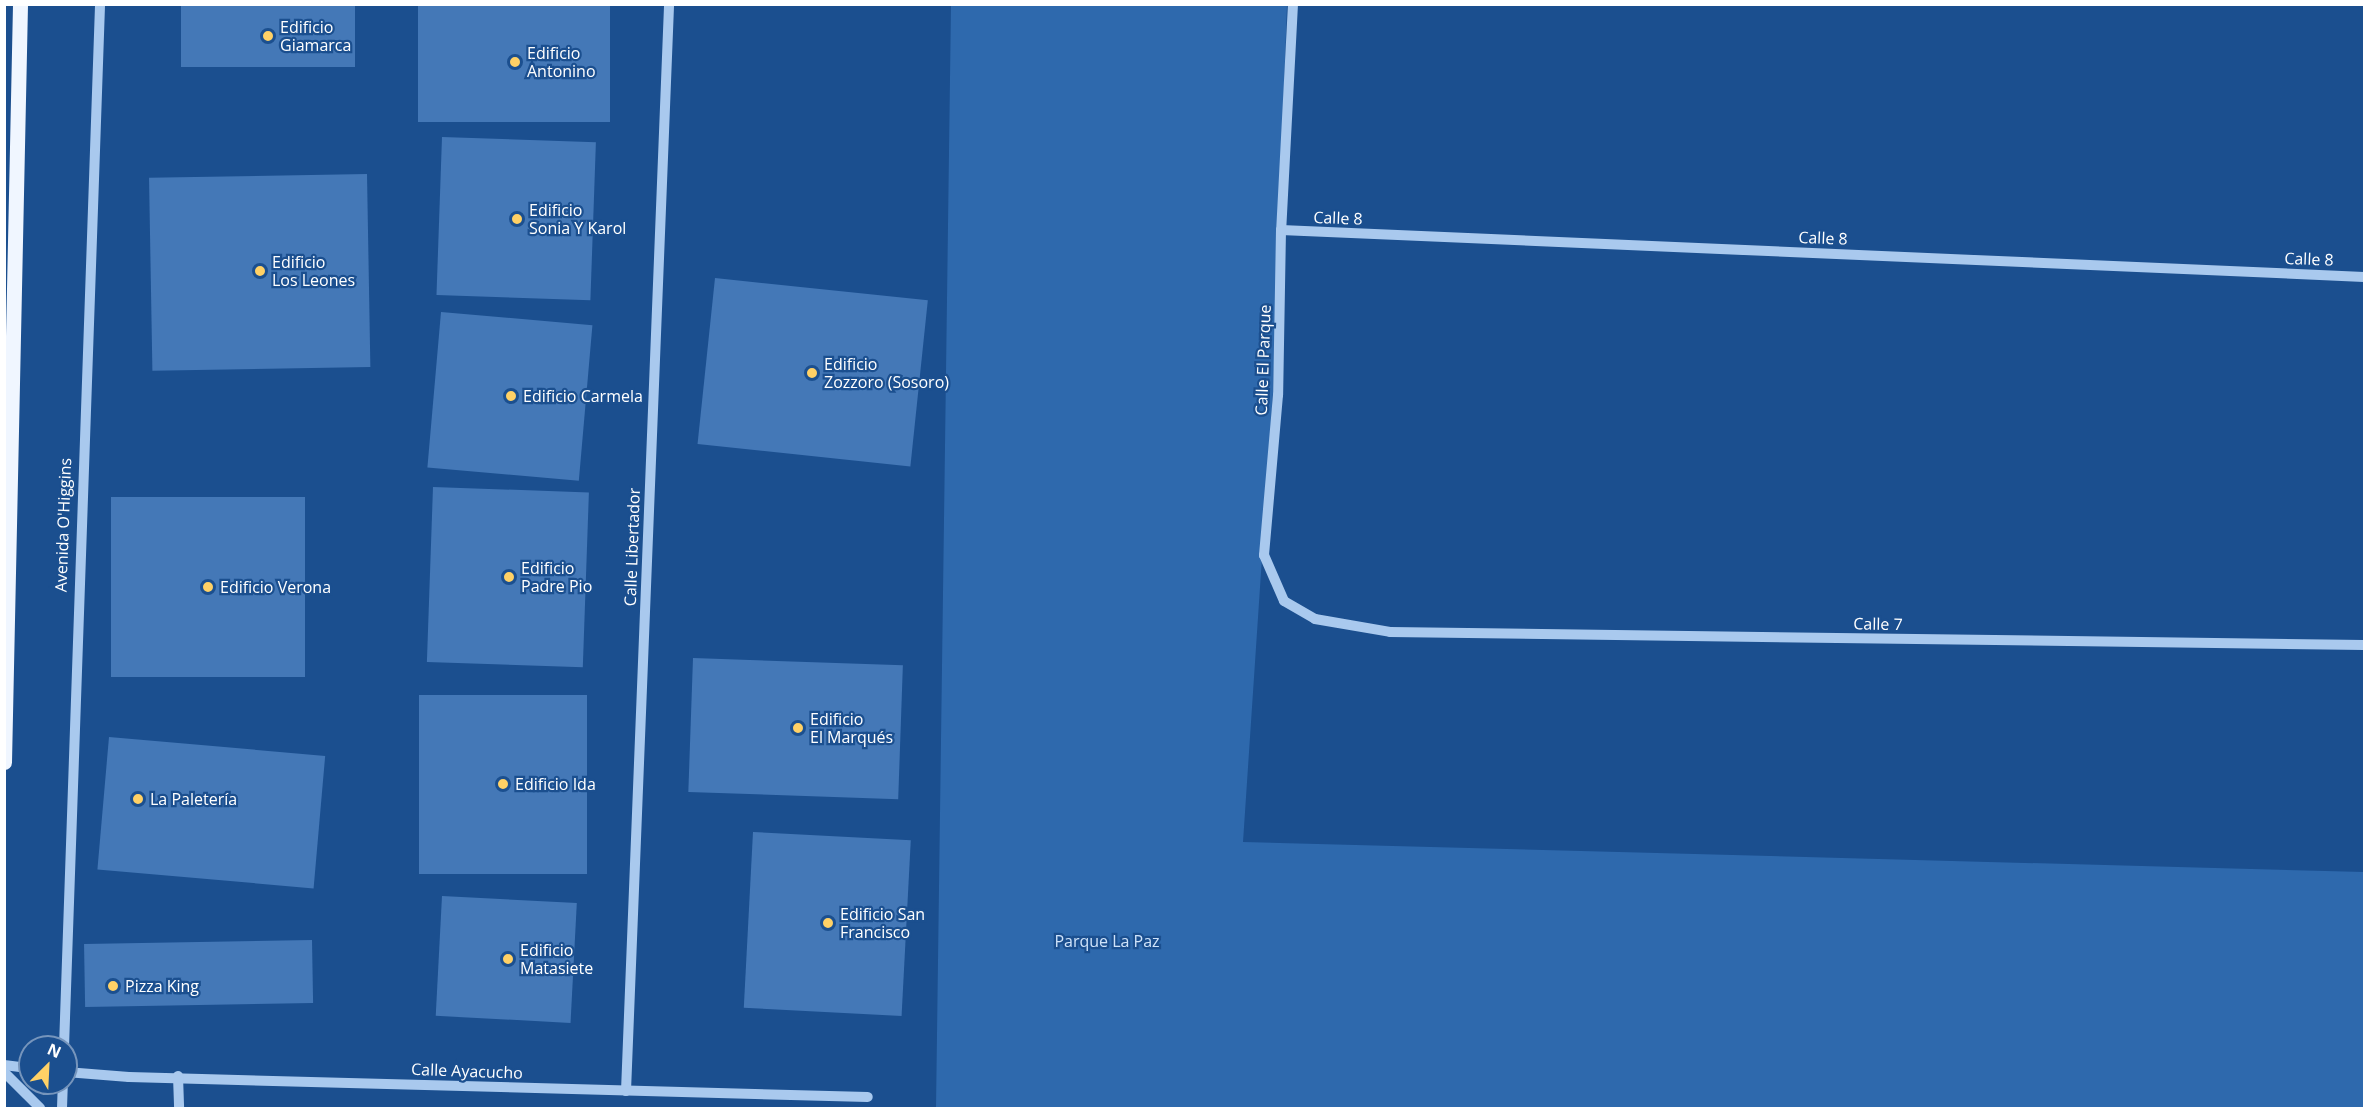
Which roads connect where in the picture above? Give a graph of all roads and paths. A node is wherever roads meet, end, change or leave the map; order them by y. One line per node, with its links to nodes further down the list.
1 (20, 4): 9 (main road)
2 (100, 4): 10 (street, Avenida O'Higgins)
3 (669, 4): 14 (street, Calle Libertador)
4 (1293, 4): 5 (street, Calle El Parque)
5 (1281, 230): 6 (street, Calle 8); 7 (street, Calle El Parque)
6 (2364, 277)
7 (1390, 632): 8 (street, Calle 7)
8 (2364, 645)
9 (4, 762)
10 (64, 1035)
11 (4, 1072): 16 (street)
12 (78, 1073): 13 (street, Calle Ayacucho)
13 (178, 1076): 14 (street, Calle Ayacucho); 17 (street)
14 (626, 1091): 15 (street, Calle Ayacucho)
15 (868, 1097)
16 (40, 1108)
17 (179, 1108)

